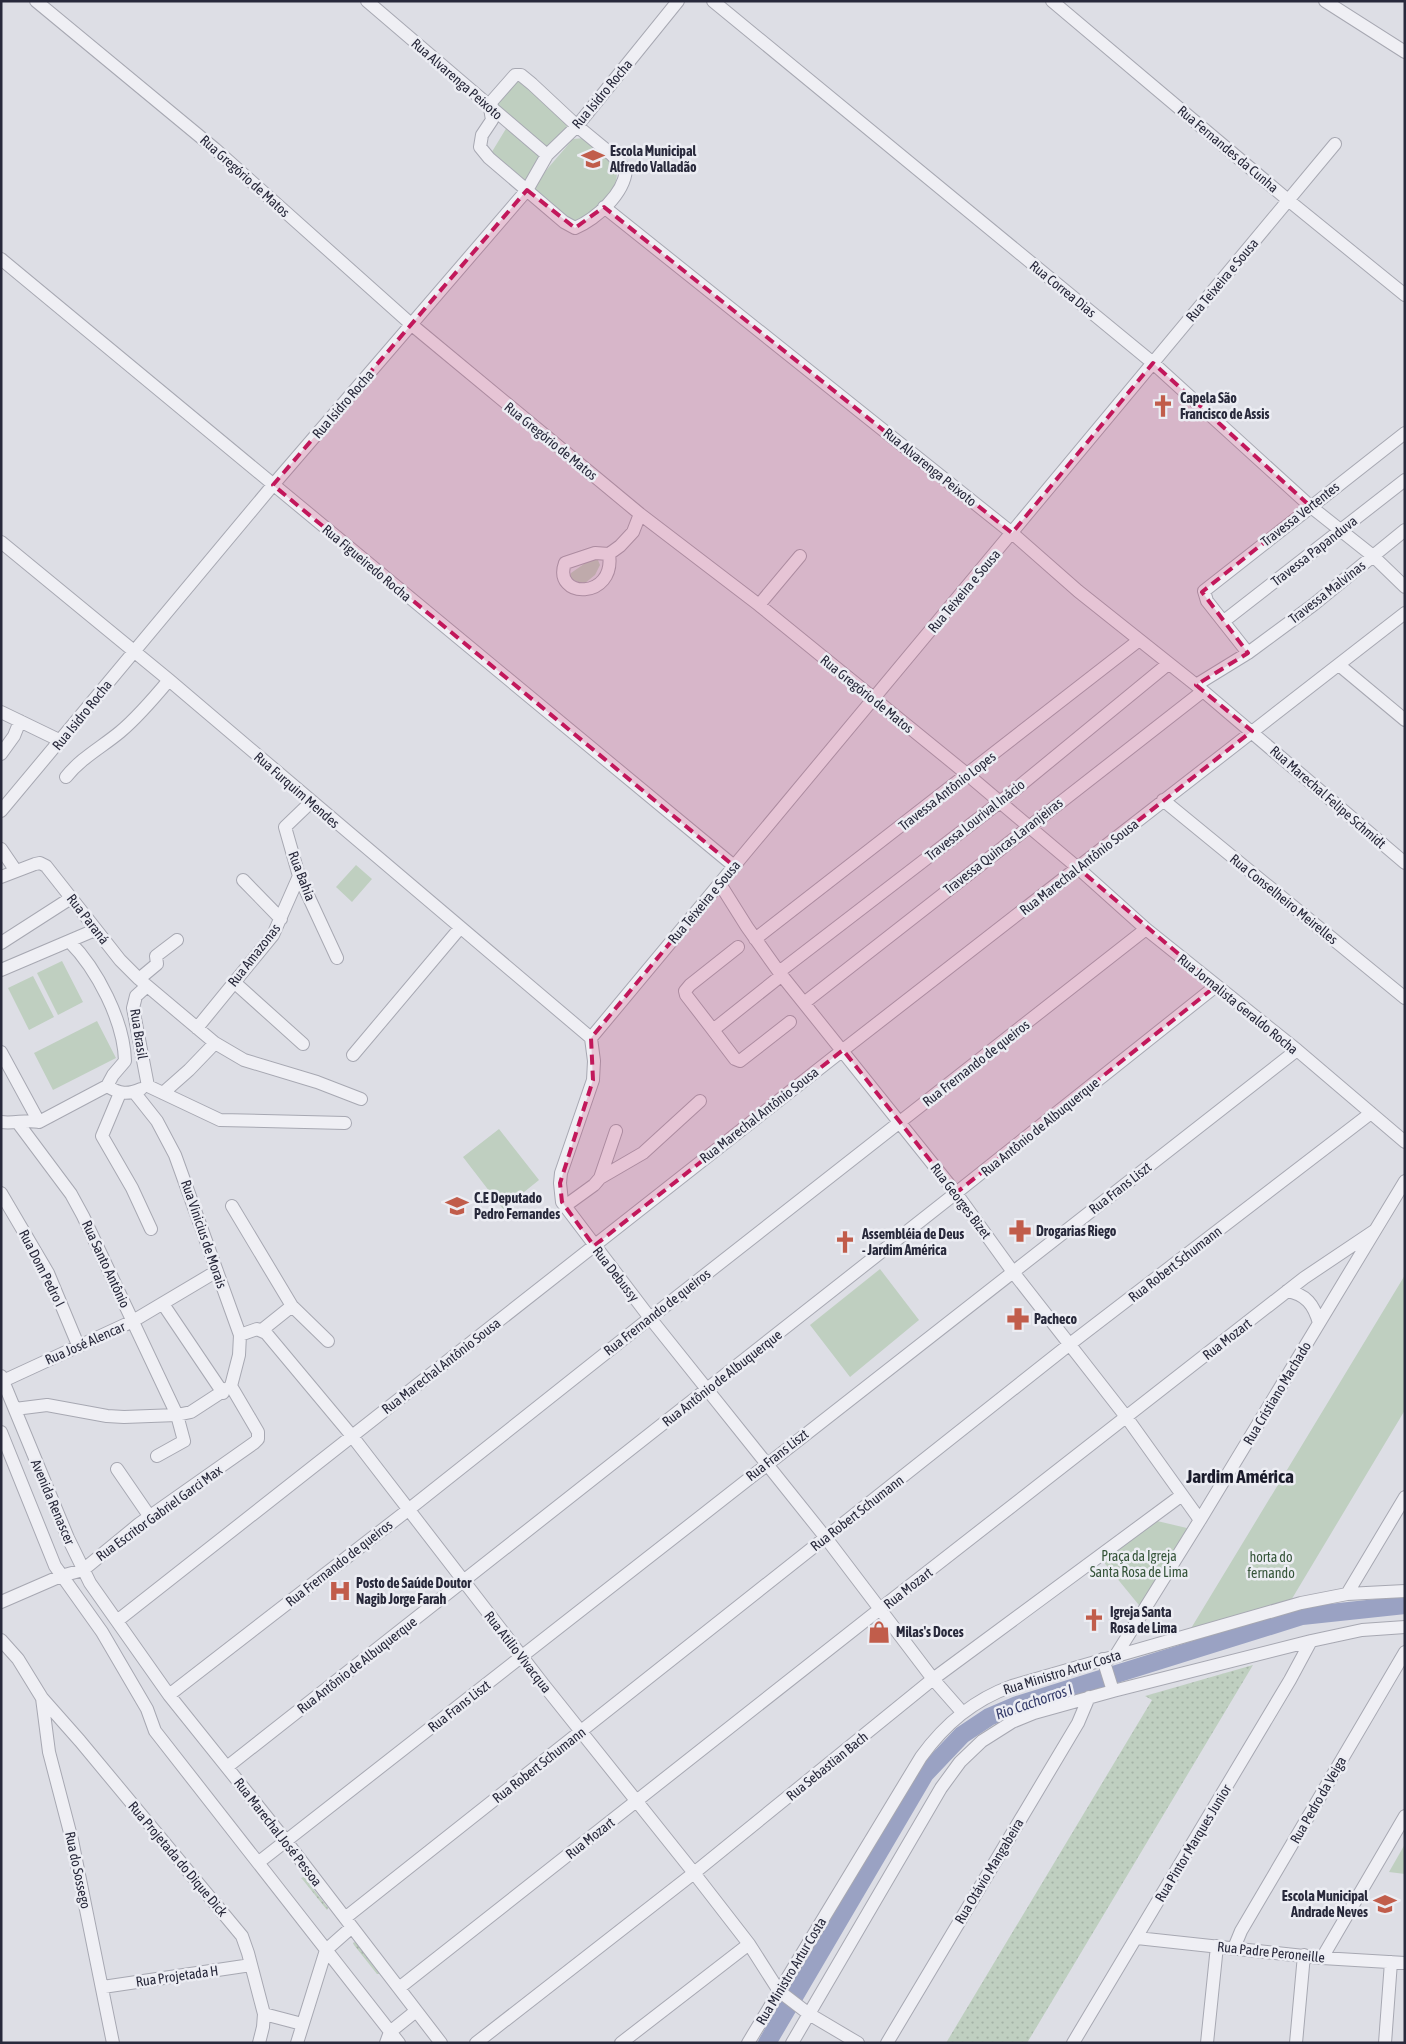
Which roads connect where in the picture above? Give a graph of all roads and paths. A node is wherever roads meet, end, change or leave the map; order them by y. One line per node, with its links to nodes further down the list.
1 (36, 1): 17 (street, Rua Gregório de Matos)
2 (367, 1): 8 (street, Rua Alvarenga Peixoto)
3 (678, 1): 9 (street, Rua Isidro Rocha)
4 (713, 1): 18 (street, Rua Correa Dias)
5 (1052, 1): 13 (street, Rua Fernandes da Cunha)
6 (1325, 1): 7 (street)
7 (1405, 52)
8 (490, 108): 9 (street); 11 (street, Rua Alvarenga Peixoto); 12 (street)
9 (577, 126): 11 (street, Rua Isidro Rocha); 14 (street)
10 (1335, 144): 13 (street, Rua Teixeira e Sousa)
11 (547, 156): 12 (street, Rua Isidro Rocha)
12 (527, 190): 14 (street); 17 (street, Rua Isidro Rocha)
13 (1288, 200): 16 (street, Rua Fernandes da Cunha); 18 (street, Rua Teixeira e Sousa)
14 (604, 207): 26 (street, Rua Alvarenga Peixoto)
15 (1, 259): 21 (street, Rua Figueiredo Rocha)
16 (1405, 295)
17 (412, 326): 21 (street, Rua Isidro Rocha); 23 (street, Rua Gregório de Matos)
18 (1153, 363): 22 (street, Rua Correa Dias); 26 (street, Rua Teixeira e Sousa)
19 (1405, 433): 22 (street, Travessa Vertentes)
20 (1405, 480): 24 (street, Travessa Papanduva)
21 (272, 485): 36 (street, Rua Isidro Rocha); 58 (street, Rua Figueiredo Rocha)
22 (1310, 506): 24 (street, Rua Correa Dias); 34 (street, Travessa Vertentes)
23 (640, 514): 28 (street); 32 (street, Rua Gregório de Matos)
24 (1341, 530): 30 (street, Rua Correa Dias); 34 (street, Travessa Papanduva)
25 (1405, 530): 30 (street, Travessa Malvinas)
26 (1012, 533): 35 (street, Rua Alvarenga Peixoto); 42 (street, Rua Teixeira e Sousa)
27 (1, 542): 36 (street, Rua Furquim Mendes)
28 (609, 554)
29 (800, 556): 32 (street)
30 (1373, 556): 31 (street, Rua Correa Dias); 37 (street, Travessa Malvinas)
31 (1405, 587)
32 (759, 605): 42 (street, Rua Gregório de Matos)
33 (1405, 613): 39 (street, Rua Marechal Antônio Sousa)
34 (1224, 621): 37 (street)
35 (1138, 641): 38 (street, Rua Alvarenga Peixoto); 49 (street, Travessa Antônio Lopes)
36 (134, 651): 40 (street, Rua Furquim Mendes); 47 (street, Rua Isidro Rocha)
37 (1248, 653): 41 (street, Travessa Malvinas)
38 (1168, 664): 41 (street, Rua Alvarenga Peixoto); 53 (street, Travessa Lourival Inácio)
39 (1339, 664): 44 (street); 46 (street, Rua Marechal Antônio Sousa)
40 (169, 680): 50 (street); 52 (street, Rua Furquim Mendes)
41 (1200, 688): 46 (street, Rua Alvarenga Peixoto); 55 (street, Travessa Quincas Laranjeiras)
42 (874, 700): 49 (street, Rua Gregório de Matos); 58 (street, Rua Teixeira e Sousa)
43 (1, 712): 45 (street)
44 (1405, 720)
45 (20, 721): 47 (street); 48 (street)
46 (1252, 732): 51 (street, Rua Marechal Antônio Sousa); 57 (street, Rua Marechal Felipe Schmidt)
47 (60, 741): 54 (street, Rua Isidro Rocha)
48 (1, 754)
49 (968, 775): 53 (street, Rua Gregório de Matos); 70 (street, Travessa Antônio Lopes)
50 (66, 777)
51 (1163, 800): 59 (street, Rua Marechal Antônio Sousa); 81 (street, Rua Conselheiro Meirelles)
52 (311, 802): 61 (street, Rua Bahia); 67 (street, Rua Furquim Mendes)
53 (1000, 802): 55 (street, Rua Gregório de Matos); 77 (street, Travessa Lourival Inácio)
54 (3, 808)
55 (1028, 826): 59 (street, Rua Gregório de Matos); 83 (street, Travessa Quincas Laranjeiras)
56 (1, 849): 60 (street)
57 (1405, 862)
58 (734, 866): 64 (street, Rua Teixeira e Sousa)
59 (1078, 868): 68 (street, Rua Jornalista Geraldo Rocha); 91 (street, Rua Marechal Antônio Sousa)
60 (21, 869): 62 (street); 65 (street, Rua Paraná)
61 (299, 876): 66 (street, Rua Amazonas); 75 (street, Rua Bahia)
62 (1, 877)
63 (243, 880): 66 (street)
64 (720, 884): 70 (street, Rua Georges Bizet); 88 (street, Rua Teixeira e Sousa)
65 (71, 898): 69 (street, Rua Paraná); 73 (street)
66 (281, 919): 78 (street, Rua Amazonas)
67 (460, 928): 88 (street, Rua Furquim Mendes); 94 (street)
68 (1146, 929): 80 (street, Rua Jornalista Geraldo Rocha); 105 (street, Rua Frernando de queiros)
69 (96, 930): 72 (street); 79 (street, Rua Paraná)
70 (755, 939): 77 (street, Rua Georges Bizet)
71 (177, 940): 79 (street, Rua Brasil)
72 (69, 941): 76 (street); 84 (street)
73 (1, 943)
74 (738, 946): 87 (street)
75 (337, 958)
76 (1, 970)
77 (780, 973): 83 (street, Rua Georges Bizet); 87 (street, Travessa Lourival Inácio)
78 (234, 982): 86 (street, Rua Amazonas); 90 (street)
79 (143, 983): 82 (street, Rua Brasil); 86 (street, Rua Paraná)
80 (1216, 986): 92 (street, Rua Jornalista Geraldo Rocha); 113 (street, Rua Antônio de Albuquerque)
81 (1405, 998)
82 (133, 1001): 84 (street); 96 (street, Rua Brasil)
83 (804, 1003): 91 (street, Rua Georges Bizet)
84 (113, 1010): 95 (street)
85 (790, 1022): 87 (street)
86 (198, 1028): 89 (street, Rua Paraná)
87 (713, 1030)
88 (592, 1038): 115 (street, Rua Debussy)
89 (215, 1043): 99 (street); 100 (street, Rua Paraná)
90 (303, 1044)
91 (843, 1050): 105 (street, Rua Georges Bizet); 118 (street, Rua Marechal Antônio Sousa)
92 (1297, 1050): 102 (street, Rua Jornalista Geraldo Rocha); 120 (street, Rua Frans Liszt)
93 (1, 1052): 104 (street)
94 (353, 1055)
95 (107, 1086): 98 (street); 104 (street)
96 (148, 1086): 97 (street); 99 (street)
97 (134, 1092): 98 (street); 119 (street, Rua Vinicius de Morais)
98 (120, 1093): 116 (street)
99 (163, 1093): 107 (street)
100 (362, 1099)
101 (700, 1101): 110 (street)
102 (1372, 1113): 109 (street, Rua Jornalista Geraldo Rocha); 130 (street, Rua Robert Schumann)
103 (1, 1122): 106 (street)
104 (39, 1122): 106 (street)
105 (900, 1122): 113 (street, Rua Georges Bizet); 124 (street, Rua Frernando de queiros)
106 (18, 1123): 125 (street, Rua Santo Antônio)
107 (345, 1123)
108 (616, 1131): 110 (street)
109 (1403, 1143)
110 (600, 1178): 115 (street)
111 (1405, 1181): 117 (street, Rua Cristiano Machado)
112 (1, 1193): 131 (street, Rua Dom Pedro I)
113 (956, 1193): 120 (street, Rua Georges Bizet); 133 (street, Rua Antônio de Albuquerque)
114 (232, 1206): 123 (street)
115 (565, 1206): 118 (street, Rua Debussy)
116 (151, 1229)
117 (1374, 1231): 121 (street, Rua Mozart); 126 (street, Rua Cristiano Machado)
118 (594, 1246): 124 (street, Rua Debussy); 139 (street, Rua Marechal Antônio Sousa)
119 (216, 1271): 122 (street, Rua José Alencar); 128 (street, Rua Vinicius de Morais)
120 (1013, 1272): 130 (street, Rua Georges Bizet); 141 (street, Rua Frans Liszt)
121 (1287, 1291): 126 (street); 137 (street, Rua Mozart)
122 (163, 1304): 125 (street, Rua José Alencar); 134 (street)
123 (292, 1306): 127 (street); 129 (street)
124 (650, 1318): 133 (street, Rua Debussy); 145 (street, Rua Frernando de queiros)
125 (133, 1322): 131 (street, Rua José Alencar); 136 (street, Rua Santo Antônio)
126 (1319, 1323): 147 (street, Rua Cristiano Machado)
127 (262, 1330): 128 (street); 139 (street, Rua Atilio Vivacqua)
128 (240, 1335): 134 (street, Rua Vinicius de Morais)
129 (328, 1341)
130 (1070, 1344): 137 (street, Rua Georges Bizet); 148 (street, Rua Robert Schumann)
131 (78, 1345): 132 (street, Rua José Alencar)
132 (2, 1379): 135 (street, Avenida Renascer)
133 (708, 1389): 141 (street, Rua Debussy); 152 (street, Rua Antônio de Albuquerque)
134 (227, 1390): 136 (street); 146 (street, Rua Escritor Gabriel Garci Max)
135 (15, 1409): 136 (street); 150 (street, Avenida Renascer)
136 (177, 1415): 140 (street, Rua Santo Antônio)
137 (1127, 1418): 143 (street, Rua Georges Bizet); 157 (street, Rua Mozart)
138 (1, 1432): 151 (street, Avenida Renascer)
139 (352, 1436): 145 (street, Rua Atilio Vivacqua); 158 (street, Rua Marechal Antônio Sousa)
140 (157, 1456)
141 (767, 1464): 148 (street, Rua Debussy); 164 (street, Rua Frans Liszt)
142 (117, 1469): 146 (street)
143 (1182, 1495): 147 (street, Rua Georges Bizet); 166 (street, Rua Sebastian Bach)
144 (1405, 1497): 149 (street)
145 (408, 1510): 152 (street, Rua Atilio Vivacqua); 168 (street, Rua Frernando de queiros)
146 (150, 1517): 150 (street, Rua Escritor Gabriel Garci Max)
147 (1200, 1520): 163 (street, Rua Cristiano Machado)
148 (826, 1538): 157 (street, Rua Debussy); 172 (street, Rua Robert Schumann)
149 (1362, 1568): 154 (street); 155 (street)
150 (83, 1570): 151 (street, Rua Escritor Gabriel Garci Max); 158 (street, Avenida Renascer)
151 (61, 1576): 156 (street, Rua Escritor Gabriel Garci Max); 177 (street, Avenida Renascer)
152 (463, 1582): 164 (street, Rua Atilio Vivacqua); 173 (street, Rua Antônio de Albuquerque)
153 (1405, 1591): 154 (street, Rua Ministro Artur Costa)
154 (1376, 1592): 155 (street, Rua Ministro Artur Costa)
155 (1347, 1594): 163 (street, Rua Ministro Artur Costa)
156 (1, 1602)
157 (880, 1609): 166 (street, Rua Debussy); 174 (street, Rua Mozart)
158 (117, 1621): 168 (street, Rua Marechal José Pessoa)
159 (1405, 1627): 161 (street)
160 (1, 1640): 170 (street)
161 (1311, 1641): 167 (street); 180 (street, Rua Pintor Marques Junior)
162 (1405, 1652): 183 (street, Rua Pedro da Veiga)
163 (1116, 1655): 165 (street, Rua Ministro Artur Costa)
164 (522, 1657): 172 (street, Rua Atilio Vivacqua); 176 (street, Rua Frans Liszt)
165 (1104, 1662): 167 (street); 171 (street, Rua Ministro Artur Costa)
166 (933, 1679): 171 (street, Rua Debussy); 178 (street, Rua Sebastian Bach)
167 (1111, 1687): 169 (street)
168 (169, 1695): 173 (street, Rua Marechal José Pessoa)
169 (1089, 1697): 194 (street); 208 (street, Rua Otávio Mangabeira)
170 (42, 1698): 189 (street, Rua Projetada do Dique Dick); 190 (street, Rua do Sossego)
171 (962, 1712): 192 (street, Rua Ministro Artur Costa)
172 (580, 1732): 174 (street, Rua Atilio Vivacqua); 179 (street, Rua Robert Schumann)
173 (227, 1767): 176 (street, Rua Marechal José Pessoa)
174 (636, 1802): 178 (street, Rua Atilio Vivacqua); 191 (street, Rua Mozart)
175 (1405, 1816): 186 (street)
176 (286, 1841): 177 (street, Rua Frans Liszt); 179 (street, Rua Marechal José Pessoa)
177 (259, 1862): 184 (street)
178 (694, 1873): 181 (street, Rua Atilio Vivacqua); 203 (street, Rua Sebastian Bach)
179 (348, 1922): 184 (street, Rua Robert Schumann); 191 (street, Rua Marechal José Pessoa)
180 (1137, 1938): 182 (street, Rua Padre Peroneille); 209 (street, Rua Pintor Marques Junior)
181 (749, 1944): 192 (street, Rua Atilio Vivacqua); 204 (street)
182 (1217, 1946): 183 (street, Rua Padre Peroneille); 210 (street)
183 (1234, 1948): 185 (street, Rua Padre Peroneille)
184 (326, 1950): 196 (street); 197 (street)
185 (1304, 1956): 186 (street, Rua Padre Peroneille); 211 (street)
186 (1322, 1958): 187 (street, Rua Padre Peroneille)
187 (1390, 1962): 188 (street, Rua Padre Peroneille); 212 (street)
188 (1405, 1963)
189 (251, 1965): 190 (street, Rua Projetada H); 195 (street, Rua Projetada do Dique Dick)
190 (103, 1987): 198 (street, Rua do Sossego)
191 (399, 1988): 193 (street, Rua Marechal José Pessoa)
192 (782, 1993): 194 (street, Rua Atilio Vivacqua); 205 (street, Rua Ministro Artur Costa)
193 (416, 2011): 197 (street); 202 (street, Rua Marechal José Pessoa)
194 (806, 2012): 206 (street); 207 (street, Rua Atilio Vivacqua)
195 (264, 2014): 196 (street); 199 (street, Rua Projetada do Dique Dick)
196 (302, 2024): 200 (street)
197 (388, 2037): 201 (street)
198 (113, 2043)
199 (259, 2043)
200 (297, 2043)
201 (399, 2043)
202 (440, 2043)
203 (476, 2043)
204 (622, 2043)
205 (748, 2043)
206 (792, 2043)
207 (858, 2043)
208 (887, 2043)
209 (1073, 2043)
210 (1207, 2043)
211 (1296, 2043)
212 (1385, 2043)

